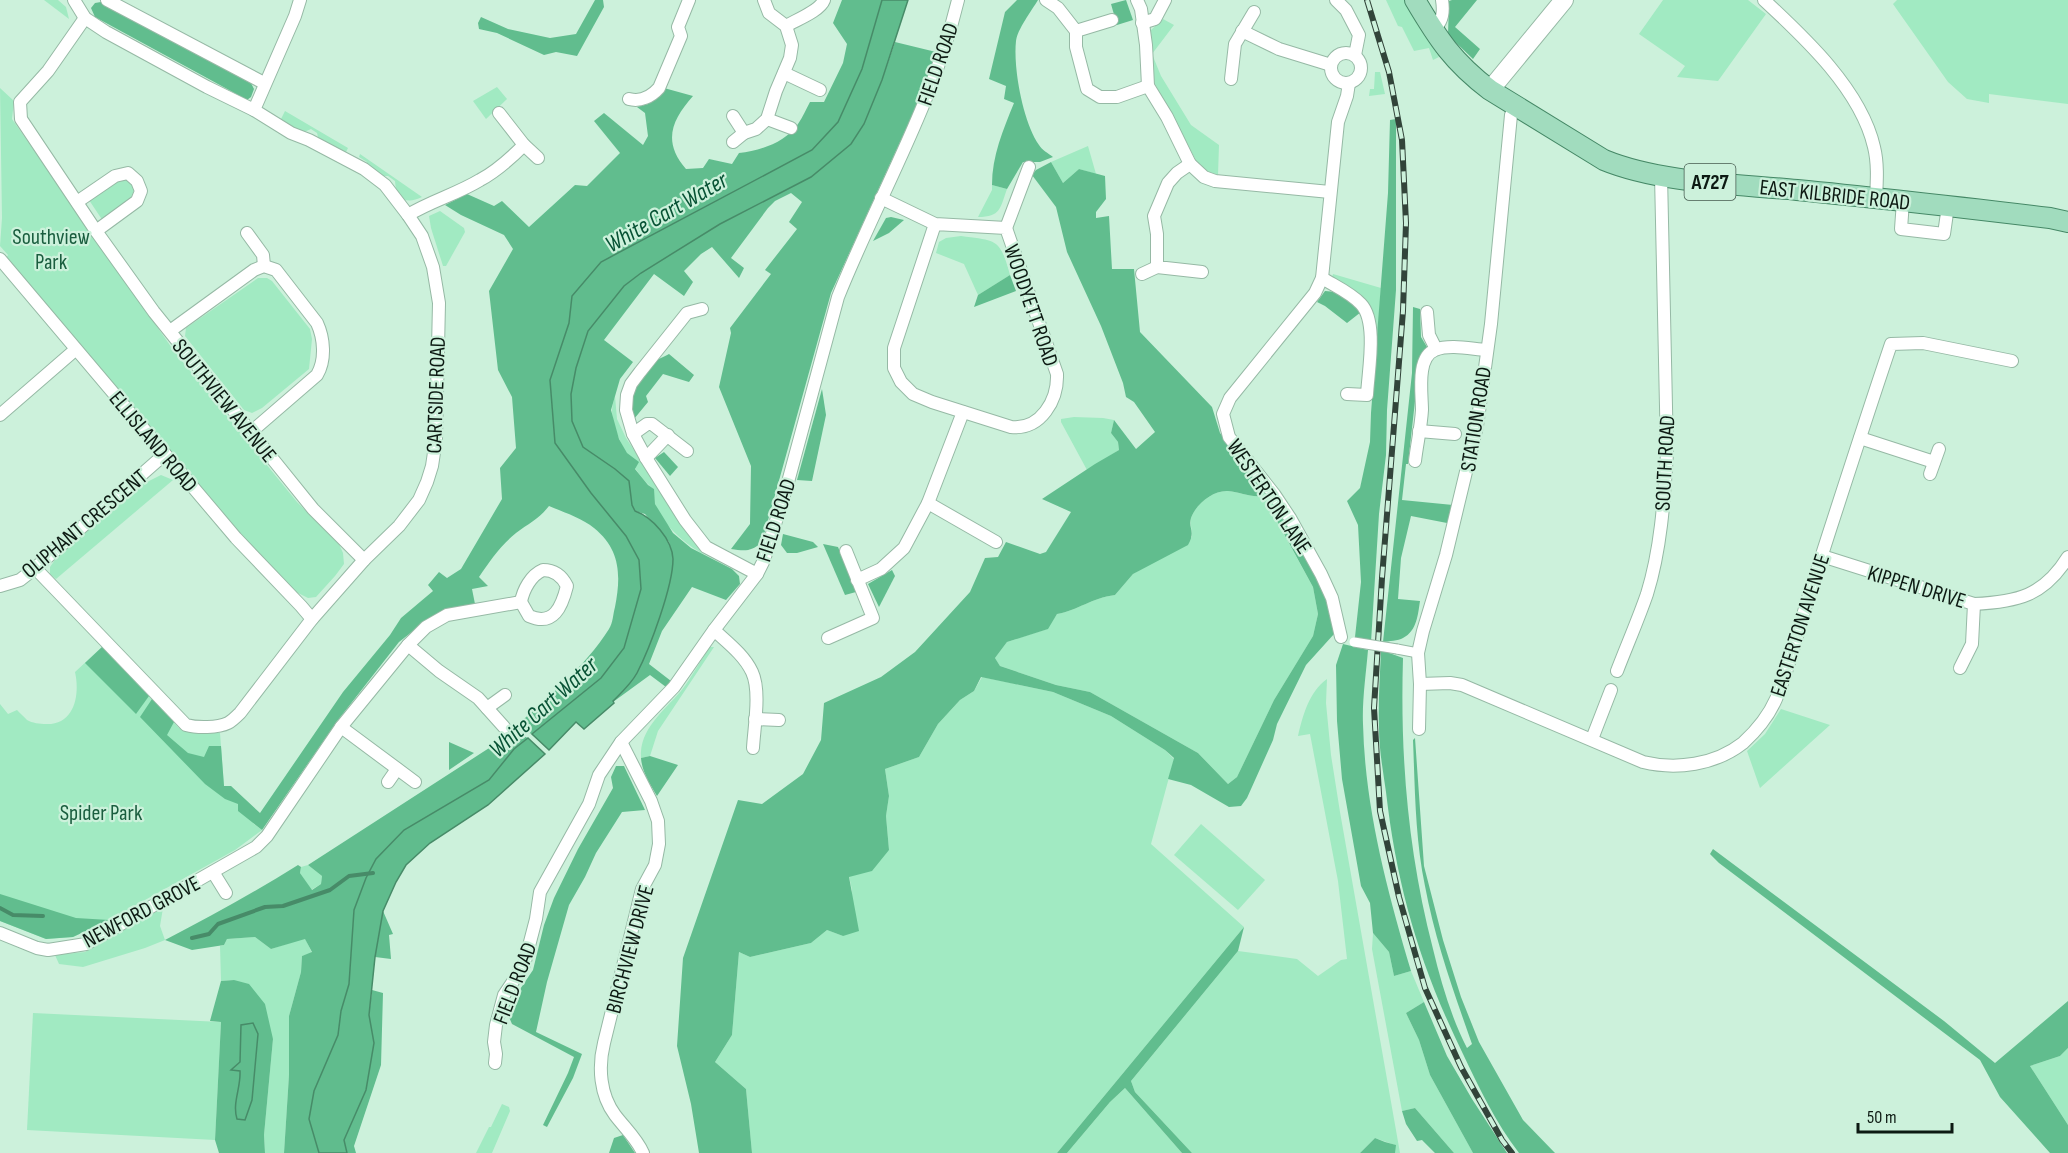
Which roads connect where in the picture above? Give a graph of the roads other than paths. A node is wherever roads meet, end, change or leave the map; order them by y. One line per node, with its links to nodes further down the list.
1 (74, 0): 17 (street, CARTSIDE ROAD)
2 (107, 0): 29 (street)
3 (300, 0): 29 (street)
4 (689, 0): 33 (street)
5 (764, 0): 20 (street)
6 (824, 0): 20 (street)
7 (958, 0): 48 (street, FIELD ROAD)
8 (1046, 0): 22 (street)
9 (1137, 0): 19 (street)
10 (1165, 0): 19 (street)
11 (1336, 0): 24 (street)
12 (1415, 0): 21 (main road, EAST KILBRIDE ROAD / A727)
13 (1442, 0): 21 (street)
14 (1564, 0): 32 (main road)
15 (1764, 0): 49 (street)
16 (1254, 12): 23 (street)
17 (85, 18): 35 (street, CARTSIDE ROAD); 51 (street, SOUTHVIEW AVENUE)
18 (1112, 20): 22 (street)
19 (1142, 23): 30 (street)
20 (786, 26): 26 (street)
21 (1432, 30): 32 (main road, EAST KILBRIDE ROAD / A727)
22 (1076, 31): 30 (street)
23 (1242, 31): 25 (street); 27 (street)
24 (1355, 55): 25 (street); 28 (street)
25 (1331, 65): 28 (street)
26 (784, 73): 31 (street); 38 (street)
27 (1232, 79)
28 (1349, 83): 47 (street)
29 (264, 84): 35 (street)
30 (1148, 86): 44 (street)
31 (820, 90)
32 (1490, 90): 34 (main road, EAST KILBRIDE ROAD / A727)
33 (629, 99)
34 (1516, 106): 46 (main road, EAST KILBRIDE ROAD / A727); 70 (street, STATION ROAD)
35 (254, 110): 53 (street, CARTSIDE ROAD)
36 (499, 113): 42 (street)
37 (733, 116): 40 (street)
38 (767, 119): 39 (street); 40 (street)
39 (791, 128)
40 (744, 133): 41 (street)
41 (733, 142)
42 (524, 145): 43 (street); 53 (street)
43 (538, 158)
44 (1190, 164): 47 (street); 61 (street)
45 (1029, 166): 56 (street)
46 (1661, 175): 49 (main road, EAST KILBRIDE ROAD / A727); 107 (street, SOUTH ROAD)
47 (1330, 192): 64 (street)
48 (881, 198): 55 (street, WOODYETT ROAD); 95 (street, FIELD ROAD)
49 (1876, 198): 50 (main road, EAST KILBRIDE ROAD / A727)
50 (1902, 201): 52 (main road, EAST KILBRIDE ROAD / A727); 52 (street)
51 (77, 202): 57 (street, SOUTHVIEW AVENUE); 57 (street)
52 (1948, 206): 54 (main road, EAST KILBRIDE ROAD / A727)
53 (408, 215): 93 (street, CARTSIDE ROAD)
54 (2068, 222)
55 (935, 224): 56 (street, WOODYETT ROAD); 73 (street, WOODYETT ROAD)
56 (1006, 228): 73 (street, WOODYETT ROAD)
57 (96, 231): 67 (street, SOUTHVIEW AVENUE)
58 (247, 233): 60 (street)
59 (0, 259): 69 (street, ELLISLAND ROAD)
60 (264, 266): 67 (street); 76 (street)
61 (1157, 267): 62 (street); 63 (street)
62 (1202, 272)
63 (1142, 274)
64 (1322, 278): 72 (street); 102 (street, WESTERTON LANE)
65 (702, 309): 77 (street)
66 (1427, 312): 68 (street)
67 (170, 331): 76 (street, SOUTHVIEW AVENUE)
68 (1436, 349): 70 (street); 75 (street)
69 (75, 350): 74 (street); 83 (street, ELLISLAND ROAD)
70 (1486, 350): 105 (street, STATION ROAD)
71 (2012, 361): 80 (street, EASTERTON AVENUE)
72 (1347, 394)
73 (963, 412): 88 (street)
74 (0, 416)
75 (1419, 431): 78 (street); 85 (street)
76 (251, 432): 93 (street, SOUTHVIEW AVENUE)
77 (633, 434): 79 (street); 84 (street)
78 (1455, 434)
79 (668, 435): 82 (street); 84 (street)
80 (1860, 438): 86 (street); 91 (street, EASTERTON AVENUE)
81 (1939, 449): 86 (street)
82 (687, 451)
83 (165, 454): 94 (street, OLIPHANT CRESCENT); 100 (street, ELLISLAND ROAD)
84 (646, 458): 95 (street)
85 (1415, 461)
86 (1934, 462): 87 (street)
87 (1930, 474)
88 (928, 503): 89 (street); 96 (street)
89 (996, 542)
90 (846, 551): 96 (street)
91 (1822, 556): 99 (street, KIPPEN DRIVE); 117 (street, EASTERTON AVENUE)
92 (2068, 557): 99 (street, KIPPEN DRIVE)
93 (364, 560): 100 (street, CARTSIDE ROAD)
94 (35, 568): 97 (street, OLIPHANT CRESCENT); 100 (street, CARTSIDE ROAD)
95 (757, 574): 101 (street, FIELD ROAD)
96 (857, 580): 103 (street)
97 (0, 586)
98 (520, 603): 104 (street, NEWFORD GROVE)
99 (1974, 604): 106 (street)
100 (312, 619)
101 (714, 630): 112 (street); 118 (street, FIELD ROAD)
102 (1341, 637): 105 (street, WESTERTON LANE, bridge)
103 (828, 638)
104 (408, 645): 111 (street); 114 (street, NEWFORD GROVE)
105 (1418, 653): 108 (street, STATION ROAD)
106 (1960, 668)
107 (1617, 671): 109 (street, SOUTH ROAD)
108 (1420, 684): 116 (street, STATION ROAD); 117 (street, EASTERTON AVENUE)
109 (1611, 690): 117 (street, SOUTH ROAD)
110 (506, 695): 111 (street)
111 (487, 708): 115 (street)
112 (755, 719): 113 (street); 119 (street)
113 (779, 720)
114 (341, 727): 120 (street); 123 (street, NEWFORD GROVE)
115 (504, 728)
116 (1419, 729)
117 (1592, 739)
118 (621, 742): 126 (street, FIELD ROAD); 127 (street, BIRCHVIEW DRIVE)
119 (753, 748)
120 (397, 769): 121 (street); 122 (street)
121 (388, 782)
122 (415, 782)
123 (213, 872): 124 (street, NEWFORD GROVE); 125 (street, NEWFORD GROVE)
124 (226, 893)
125 (0, 933)
126 (495, 1063)
127 (643, 1153)

